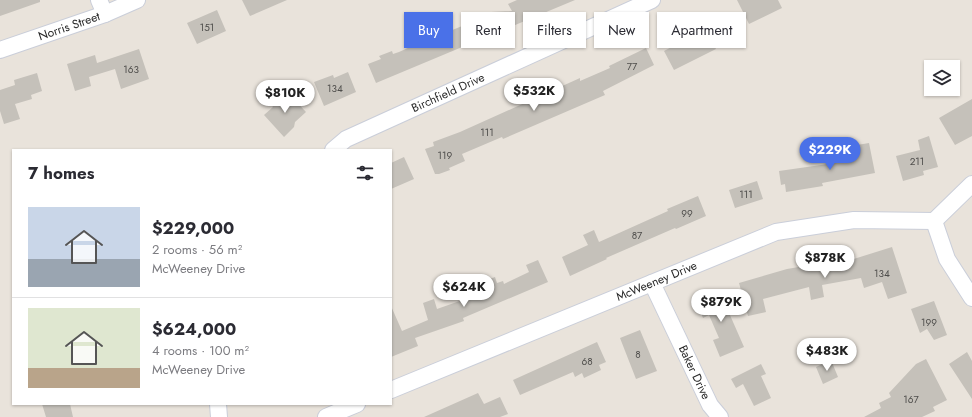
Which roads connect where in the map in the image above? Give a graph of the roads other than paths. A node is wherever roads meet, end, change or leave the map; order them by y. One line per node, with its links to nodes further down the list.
1 (137, 0): 4 (street, Norris Street)
2 (652, 0): 3 (street, Birchfield Drive)
3 (635, 4): 6 (street, Birchfield Drive)
4 (102, 7): 5 (street, Norris Street)
5 (0, 50)
6 (334, 149)
7 (972, 184): 8 (street)
8 (934, 221): 9 (street, McWeeney Drive); 10 (street)
9 (652, 283): 11 (street, McWeeney Drive); 16 (street, Baker Drive)
10 (972, 298)
11 (392, 390)
12 (218, 405): 14 (street)
13 (356, 405): 15 (street)
14 (219, 417)
15 (326, 417)
16 (720, 417)

